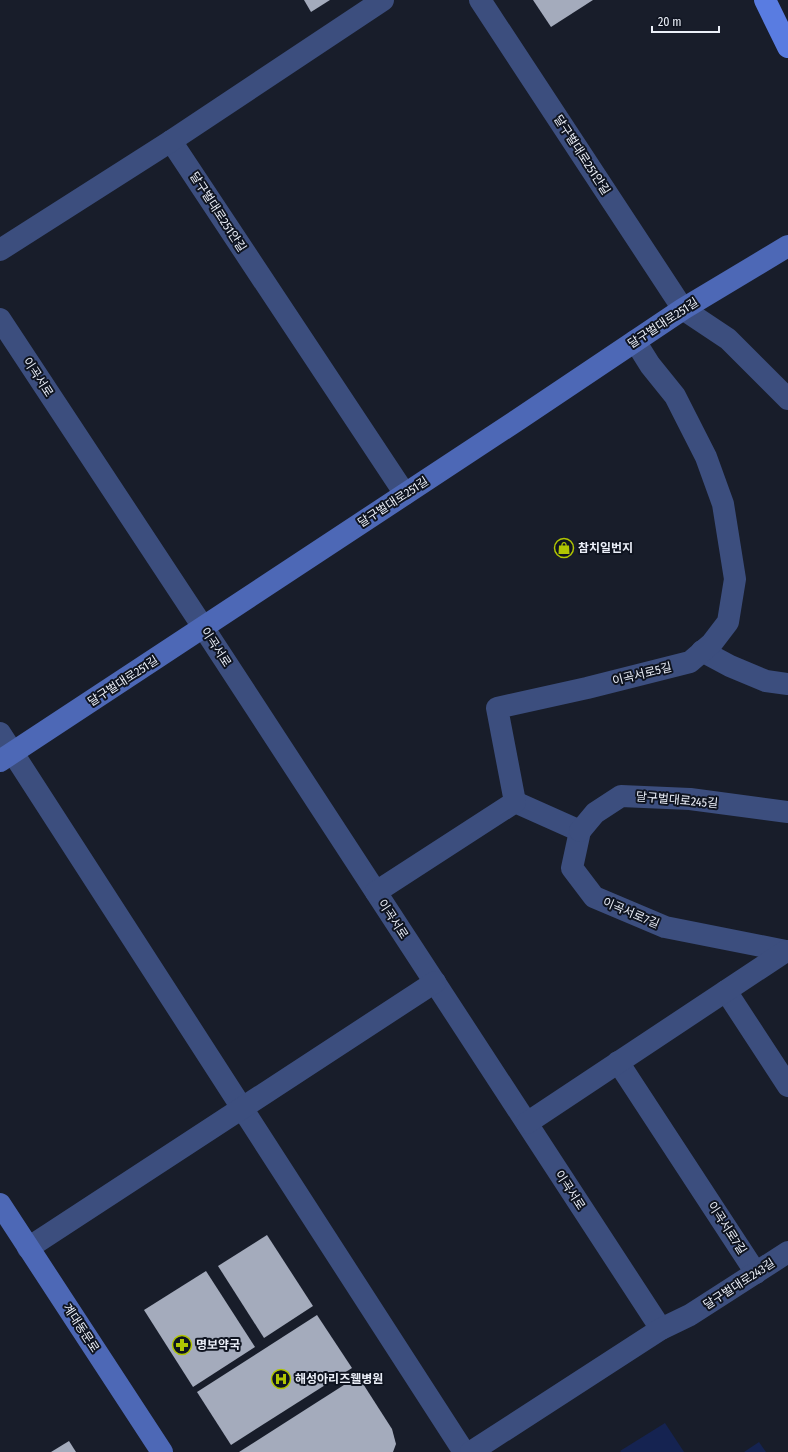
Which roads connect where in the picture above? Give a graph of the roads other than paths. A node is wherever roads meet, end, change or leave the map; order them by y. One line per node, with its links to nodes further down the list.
1 (383, 0): 5 (street)
2 (480, 0): 8 (street, 달구벌대로251안길)
3 (765, 0): 4 (main road)
4 (788, 47)
5 (171, 141): 7 (street); 12 (street, 달구벌대로251안길)
6 (788, 246): 8 (street, 달구벌대로251길)
7 (0, 250)
8 (683, 310): 10 (street, 달구벌대로251길); 11 (street)
9 (0, 319): 13 (street, 이곡서로)
10 (635, 341): 12 (street, 달구벌대로251길); 14 (street, 이곡서로5길)
11 (788, 398)
12 (405, 494): 13 (street, 달구벌대로251길)
13 (203, 627): 17 (street, 달구벌대로251길); 21 (street, 이곡서로)
14 (702, 651): 15 (street); 18 (street, 이곡서로5길)
15 (788, 684)
16 (0, 733): 17 (street)
17 (7, 757): 27 (street)
18 (514, 802): 20 (street); 21 (street)
19 (788, 812): 20 (street, 달구벌대로245길)
20 (580, 831): 22 (street, 이곡서로7길)
21 (376, 892): 23 (street, 이곡서로)
22 (787, 951): 24 (street, 이곡서로7길)
23 (435, 982): 27 (street); 28 (street, 이곡서로)
24 (726, 991): 25 (street, 이곡서로7길); 26 (street)
25 (618, 1062): 28 (street, 이곡서로7길); 32 (street, 이곡서로7길)
26 (788, 1086)
27 (242, 1108): 30 (street); 35 (street)
28 (527, 1123): 33 (street, 이곡서로)
29 (0, 1204): 30 (street, 계대동문로)
30 (28, 1248): 34 (street, 계대동문로)
31 (788, 1252): 32 (street, 달구벌대로243길)
32 (756, 1273): 33 (street, 달구벌대로243길)
33 (661, 1329): 36 (street)
34 (162, 1452)
35 (464, 1452)
36 (471, 1452)

